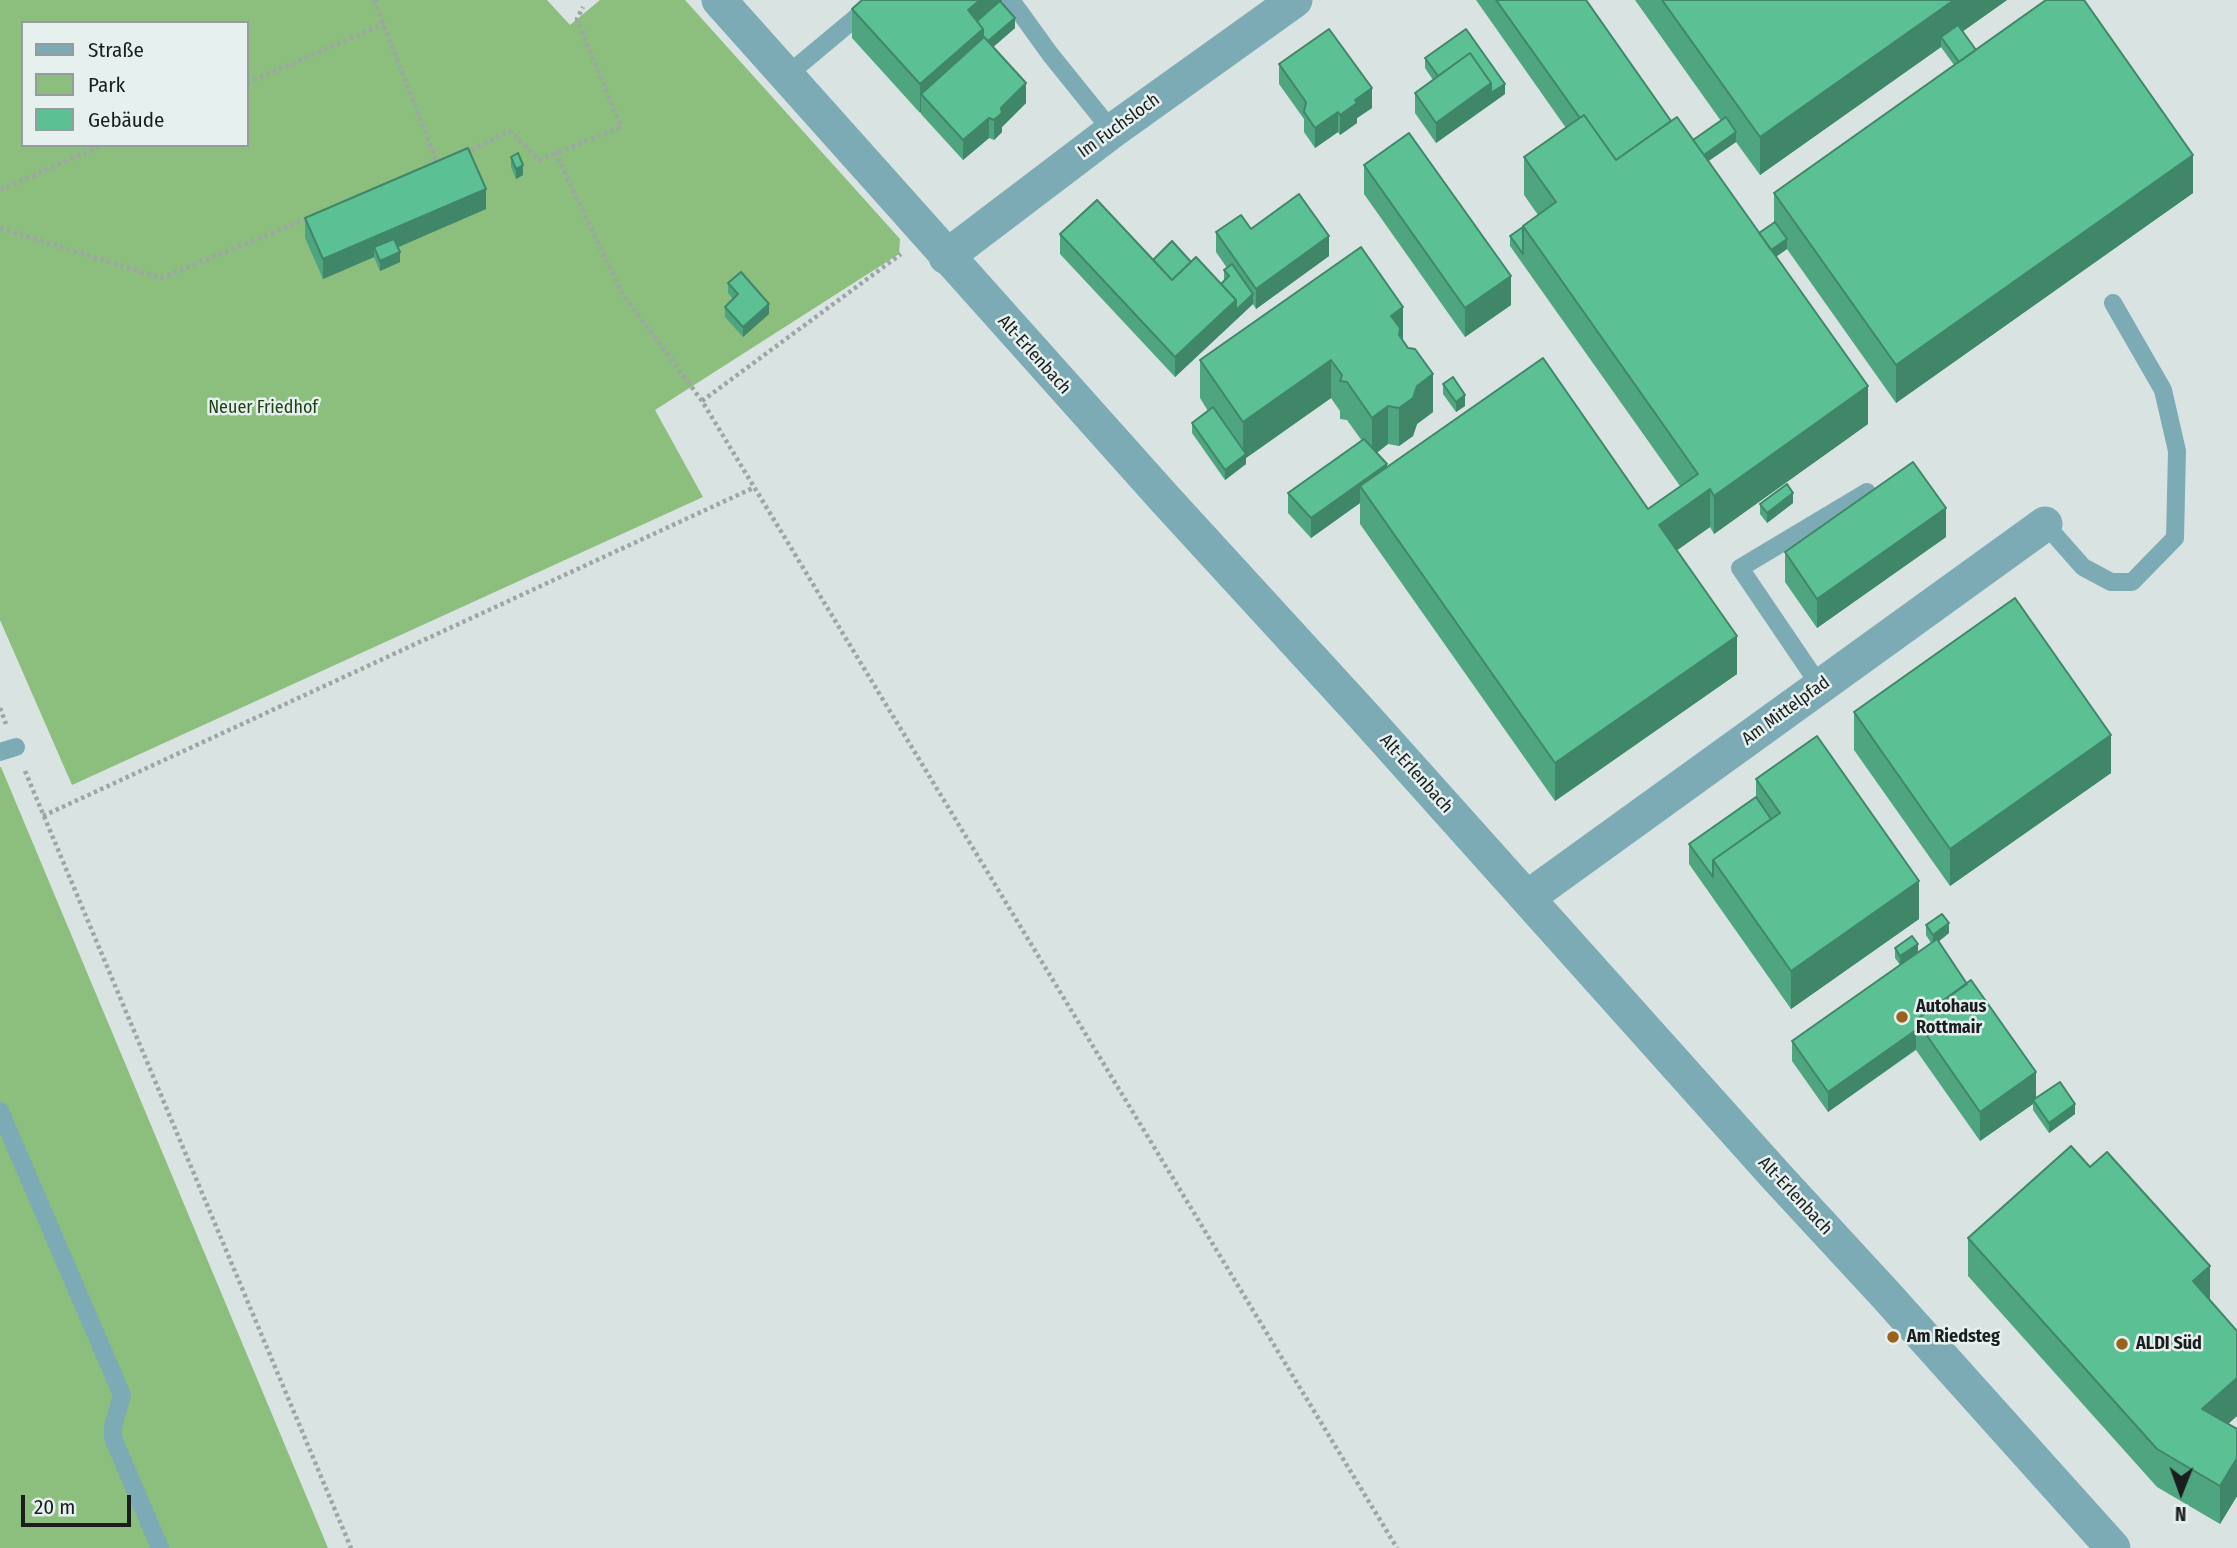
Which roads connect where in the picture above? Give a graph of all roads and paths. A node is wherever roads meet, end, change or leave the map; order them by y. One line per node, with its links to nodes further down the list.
1 (374, 0): 7 (path)
2 (719, 0): 8 (street, Alt-Erlenbach)
3 (877, 0): 8 (lane)
4 (1011, 0): 10 (lane)
5 (1296, 0): 10 (street, Im Fuchsloch)
6 (583, 7): 12 (path)
7 (384, 23): 9 (path); 15 (path)
8 (786, 76): 20 (street, Alt-Erlenbach)
9 (248, 83)
10 (1112, 131): 20 (street, Im Fuchsloch)
11 (98, 147): 17 (path)
12 (555, 152): 13 (path); 22 (path)
13 (462, 154)
14 (450, 160): 15 (path)
15 (438, 166): 16 (path)
16 (426, 171)
17 (0, 190)
18 (312, 217): 19 (path)
19 (0, 228)
20 (937, 246): 22 (path); 27 (street, Alt-Erlenbach)
21 (2113, 303): 25 (lane)
22 (702, 401): 23 (path)
23 (753, 488): 30 (path); 31 (path)
24 (1867, 492): 26 (lane)
25 (2045, 524): 26 (street, Am Mittelpfad)
26 (1820, 686): 27 (street, Am Mittelpfad)
27 (1527, 898): 32 (street, Alt-Erlenbach)
28 (0, 1111): 29 (lane)
29 (160, 1548)
30 (351, 1548)
31 (1397, 1548)
32 (2113, 1548)

